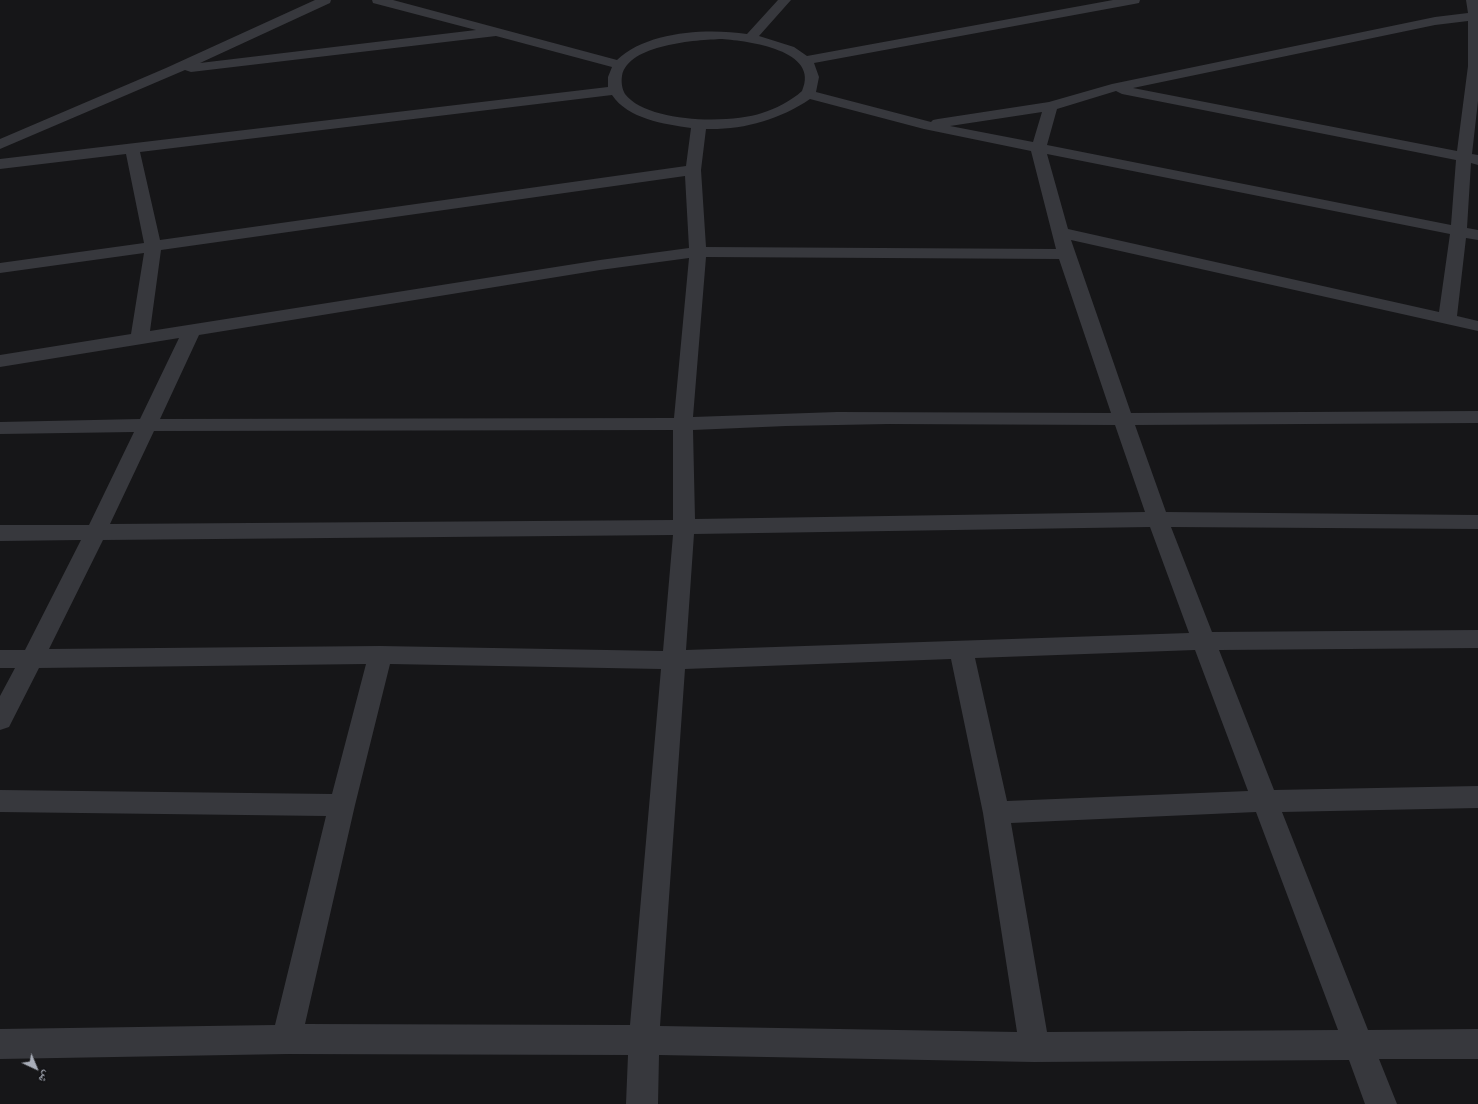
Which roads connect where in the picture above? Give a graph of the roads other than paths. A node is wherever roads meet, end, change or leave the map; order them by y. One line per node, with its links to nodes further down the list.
1 (325, 0): 12 (street)
2 (378, 0): 7 (street)
3 (785, 0): 8 (street)
4 (1134, 0): 9 (street)
5 (1472, 0): 6 (street)
6 (1477, 16): 11 (street); 13 (street)
7 (496, 32): 10 (street); 12 (street)
8 (751, 37): 9 (street); 10 (street)
9 (804, 61): 15 (street)
10 (620, 65): 14 (street)
11 (1476, 66): 22 (street)
12 (171, 71): 19 (street)
13 (1112, 88): 16 (street); 22 (street)
14 (616, 90): 17 (street); 20 (street)
15 (807, 94): 17 (street); 18 (street)
16 (1051, 106): 18 (street); 21 (street)
17 (700, 124): 24 (street)
18 (924, 125): 21 (street)
19 (0, 144)
20 (132, 148): 23 (street); 28 (street)
21 (1038, 149): 25 (street); 26 (street)
22 (1471, 159): 25 (street)
23 (0, 164)
24 (694, 170): 28 (street); 29 (street)
25 (1459, 231): 27 (street); 32 (street)
26 (1059, 232): 30 (street); 32 (street)
27 (1478, 235)
28 (154, 246): 31 (street); 35 (street)
29 (698, 252): 30 (street); 34 (street); 39 (street)
30 (1066, 254): 38 (street)
31 (0, 268)
32 (1447, 320): 33 (street)
33 (1478, 326)
34 (192, 331): 35 (street); 40 (street)
35 (140, 338): 36 (street)
36 (0, 361)
37 (1478, 417): 38 (street)
38 (1123, 419): 39 (street); 42 (street)
39 (683, 424): 40 (street); 44 (street)
40 (147, 425): 41 (street); 45 (street)
41 (0, 428)
42 (1158, 520): 43 (street); 44 (street); 48 (street)
43 (1478, 522)
44 (684, 527): 45 (street); 53 (street)
45 (96, 532): 46 (street); 51 (street)
46 (0, 533)
47 (1478, 639): 48 (street)
48 (1204, 641): 49 (street); 57 (street)
49 (961, 650): 53 (street); 59 (street)
50 (380, 655): 51 (street); 53 (street); 58 (street)
51 (33, 658): 52 (street); 54 (street)
52 (0, 659)
53 (674, 660): 61 (street)
54 (0, 720)
55 (1478, 797): 57 (street)
56 (0, 801): 58 (street)
57 (1266, 801): 59 (street); 63 (street)
58 (342, 805): 60 (street)
59 (996, 813): 65 (street)
60 (288, 1040): 61 (street); 62 (street)
61 (644, 1040): 65 (street); 66 (street)
62 (0, 1044)
63 (1357, 1044): 64 (street); 65 (street); 67 (street)
64 (1478, 1044)
65 (1034, 1048)
66 (642, 1104)
67 (1381, 1104)

